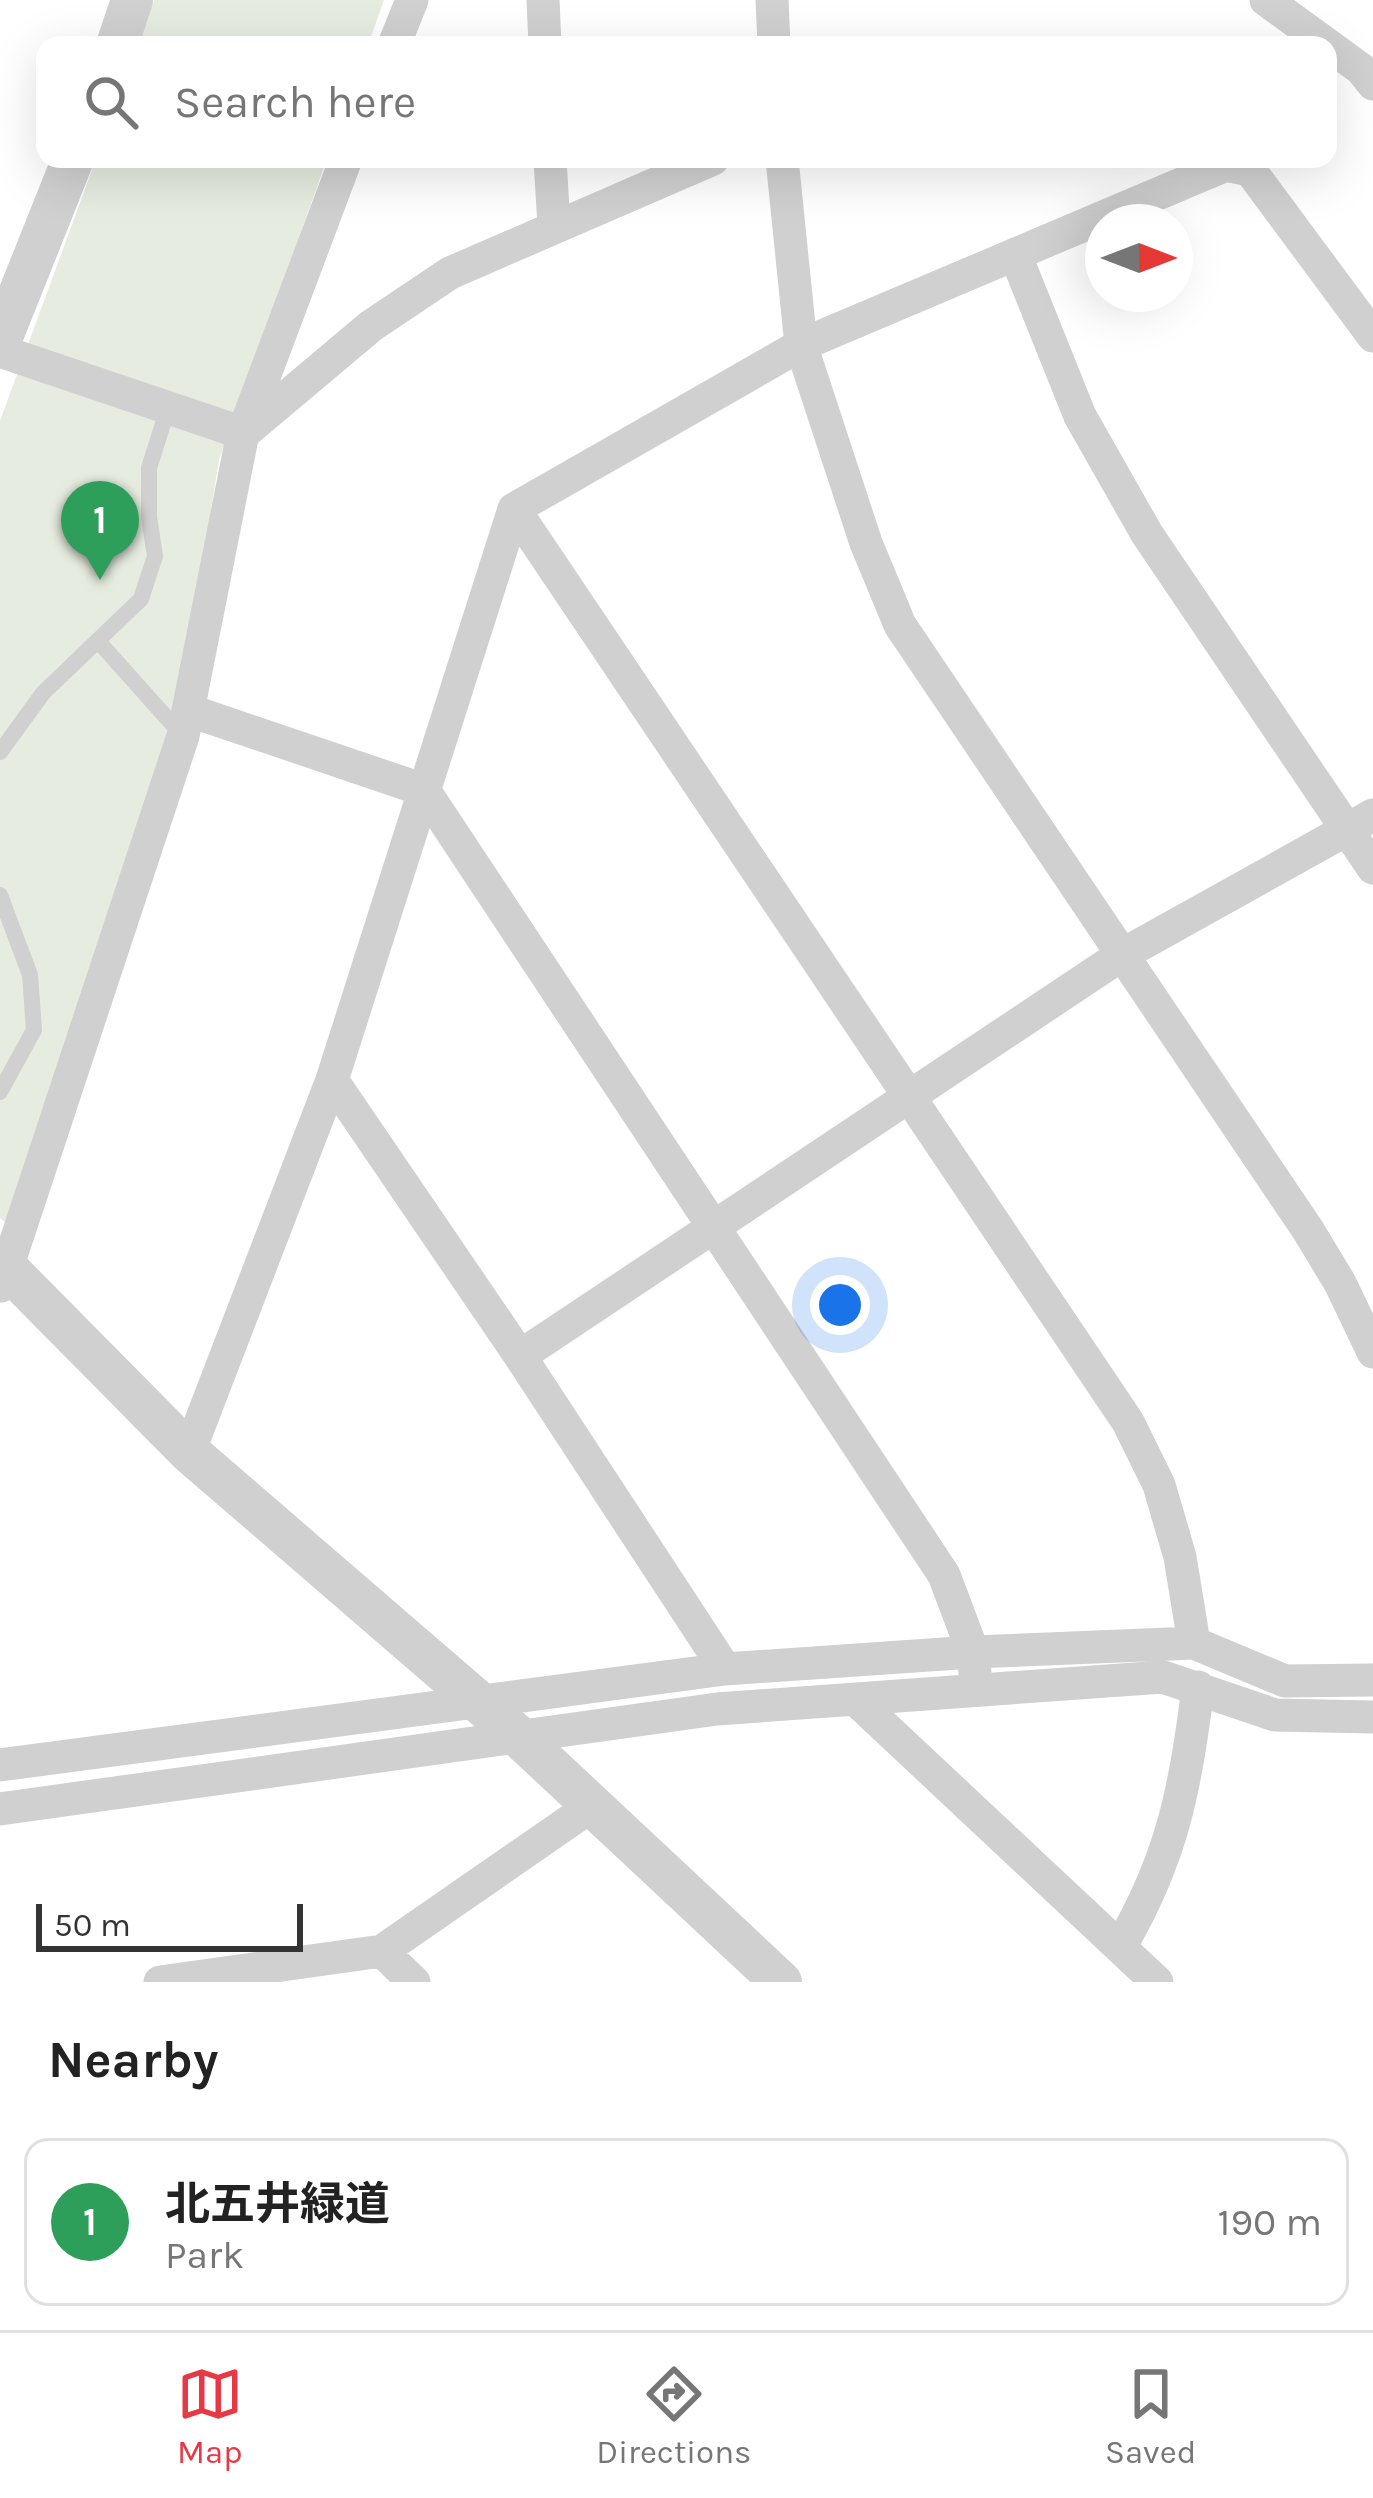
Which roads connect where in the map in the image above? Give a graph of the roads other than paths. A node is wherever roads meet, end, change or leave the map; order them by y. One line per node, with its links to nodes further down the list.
1 (132, 0): 6 (street)
2 (412, 0): 7 (street)
3 (543, 0): 8 (street)
4 (772, 0): 9 (street)
5 (1266, 0): 10 (street)
6 (120, 36)
7 (398, 36)
8 (545, 36)
9 (774, 36)
10 (1316, 36)
11 (1337, 52): 12 (street)
12 (1373, 84)
13 (69, 168): 23 (street)
14 (343, 168): 27 (street)
15 (551, 168): 20 (street)
16 (692, 168): 20 (street)
17 (783, 168): 24 (street)
18 (1219, 168): 21 (street)
19 (1242, 168): 22 (street)
20 (554, 226): 27 (street)
21 (1015, 254): 24 (street); 33 (street)
22 (1373, 336)
23 (0, 342)
24 (801, 345): 28 (street); 36 (street)
25 (0, 351): 26 (street)
26 (168, 408): 27 (street); 29 (lane)
27 (243, 434): 30 (street)
28 (514, 509): 32 (street); 39 (street)
29 (99, 642): 30 (lane); 31 (lane)
30 (185, 723): 32 (street); 41 (street)
31 (0, 752)
32 (424, 790): 37 (street); 40 (street)
33 (1360, 822): 34 (street); 36 (street)
34 (1373, 868)
35 (0, 895): 38 (lane)
36 (1120, 956): 39 (street); 42 (street)
37 (332, 1080): 43 (street); 44 (street)
38 (0, 1092)
39 (909, 1096): 40 (street); 45 (street)
40 (712, 1228): 43 (street); 46 (street)
41 (2, 1272): 44 (street)
42 (1373, 1352)
43 (520, 1356): 47 (street)
44 (189, 1453): 51 (street)
45 (1194, 1642): 46 (street); 48 (street)
46 (973, 1652): 47 (street); 50 (street)
47 (725, 1669): 51 (street)
48 (1373, 1680)
49 (1198, 1687): 50 (street); 53 (street); 58 (street)
50 (977, 1690): 52 (street)
51 (473, 1700): 54 (street); 55 (street)
52 (856, 1700): 54 (street); 58 (street)
53 (1373, 1717)
54 (518, 1736): 56 (street); 57 (street)
55 (0, 1765)
56 (590, 1808): 59 (street); 62 (street)
57 (0, 1809)
58 (1120, 1947): 63 (street)
59 (382, 1951): 60 (street); 61 (street)
60 (160, 1982)
61 (414, 1982)
62 (781, 1982)
63 (1157, 1982)

